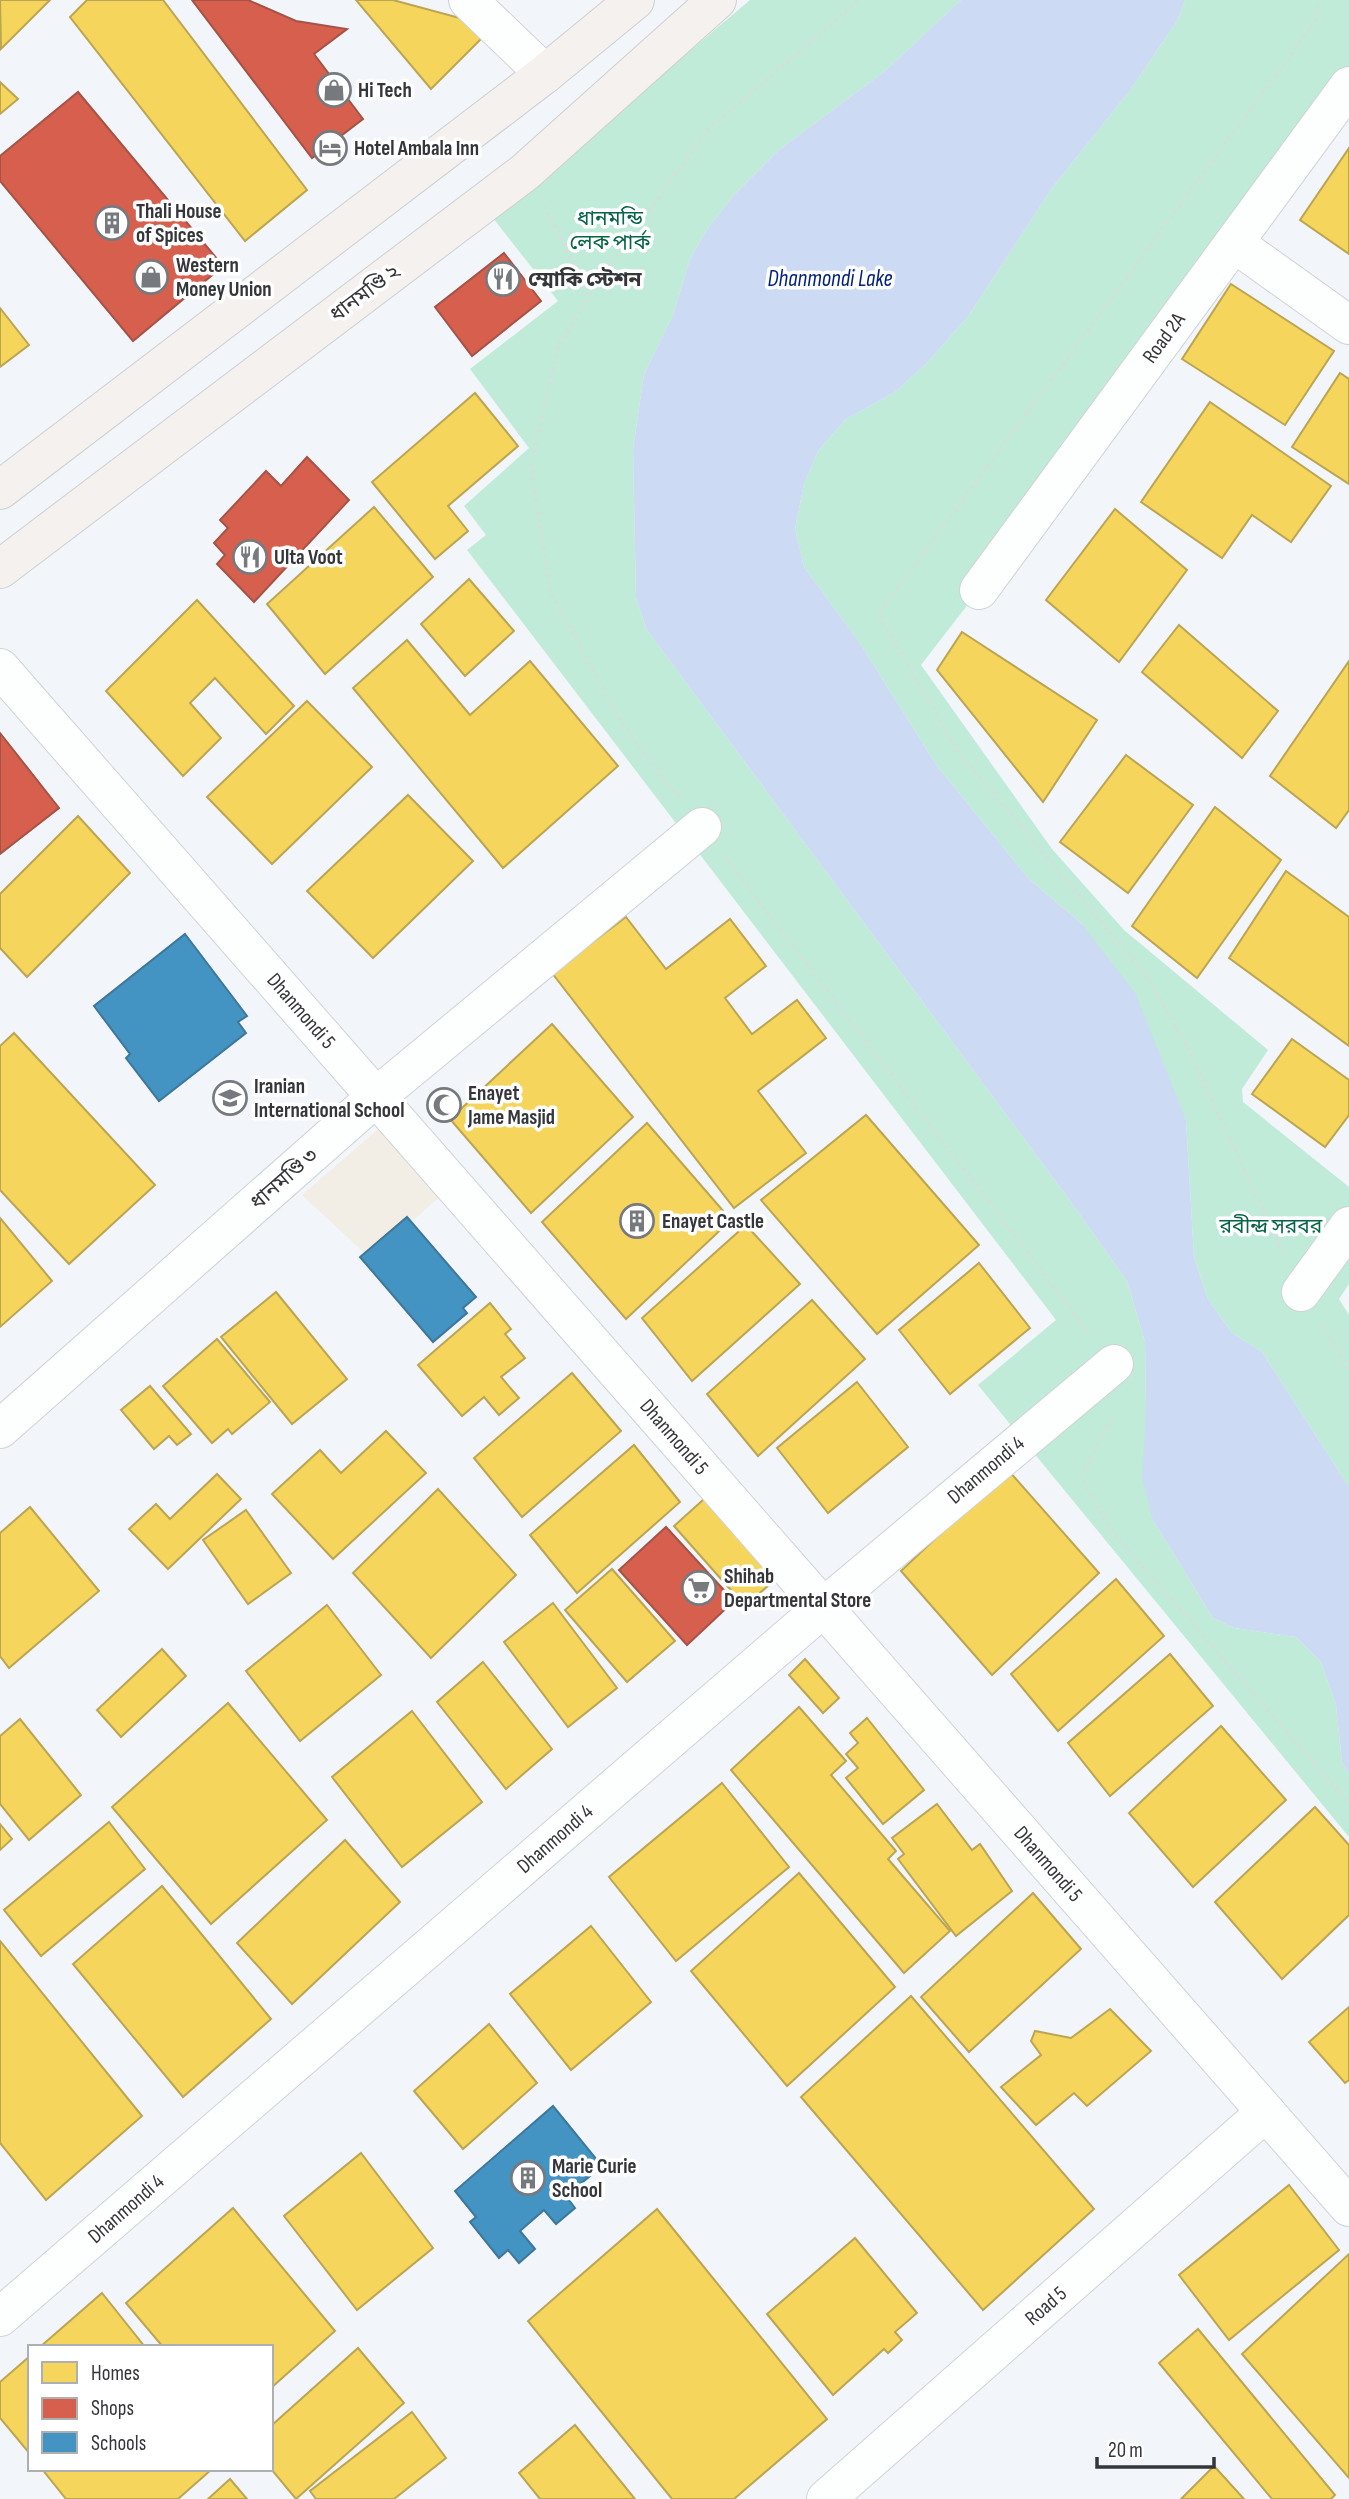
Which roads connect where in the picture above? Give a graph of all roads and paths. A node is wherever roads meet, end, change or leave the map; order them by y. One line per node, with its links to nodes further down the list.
1 (468, 0): 6 (street)
2 (635, 0): 6 (main road)
3 (717, 0): 8 (main road, ধানমণ্ডি ২)
4 (859, 0): 10 (path)
5 (1320, 0): 19 (path)
6 (545, 74): 12 (main road)
7 (1349, 86): 9 (street, Road 2A)
8 (525, 172): 10 (path); 13 (main road, ধানমণ্ডি ২)
9 (1234, 243): 11 (street); 14 (street, Road 2A)
10 (591, 292): 16 (path)
11 (1349, 325)
12 (0, 490)
13 (0, 569)
14 (979, 590)
15 (0, 668): 17 (street, Dhanmondi 5)
16 (702, 827): 17 (street, ধানমণ্ডি ৩); 20 (path)
17 (376, 1097): 22 (street, ধানমণ্ডি ৩); 23 (street, Dhanmondi 5)
18 (1349, 1226): 19 (street)
19 (1301, 1292): 21 (path)
20 (1114, 1364): 23 (street, Dhanmondi 4); 24 (path)
21 (1349, 1369)
22 (0, 1429)
23 (824, 1607): 25 (street, Dhanmondi 5); 27 (street, Dhanmondi 4)
24 (1349, 1803)
25 (1266, 2112): 26 (street, Dhanmondi 5); 28 (street, Road 5)
26 (1349, 2207)
27 (0, 2317)
28 (826, 2499)

